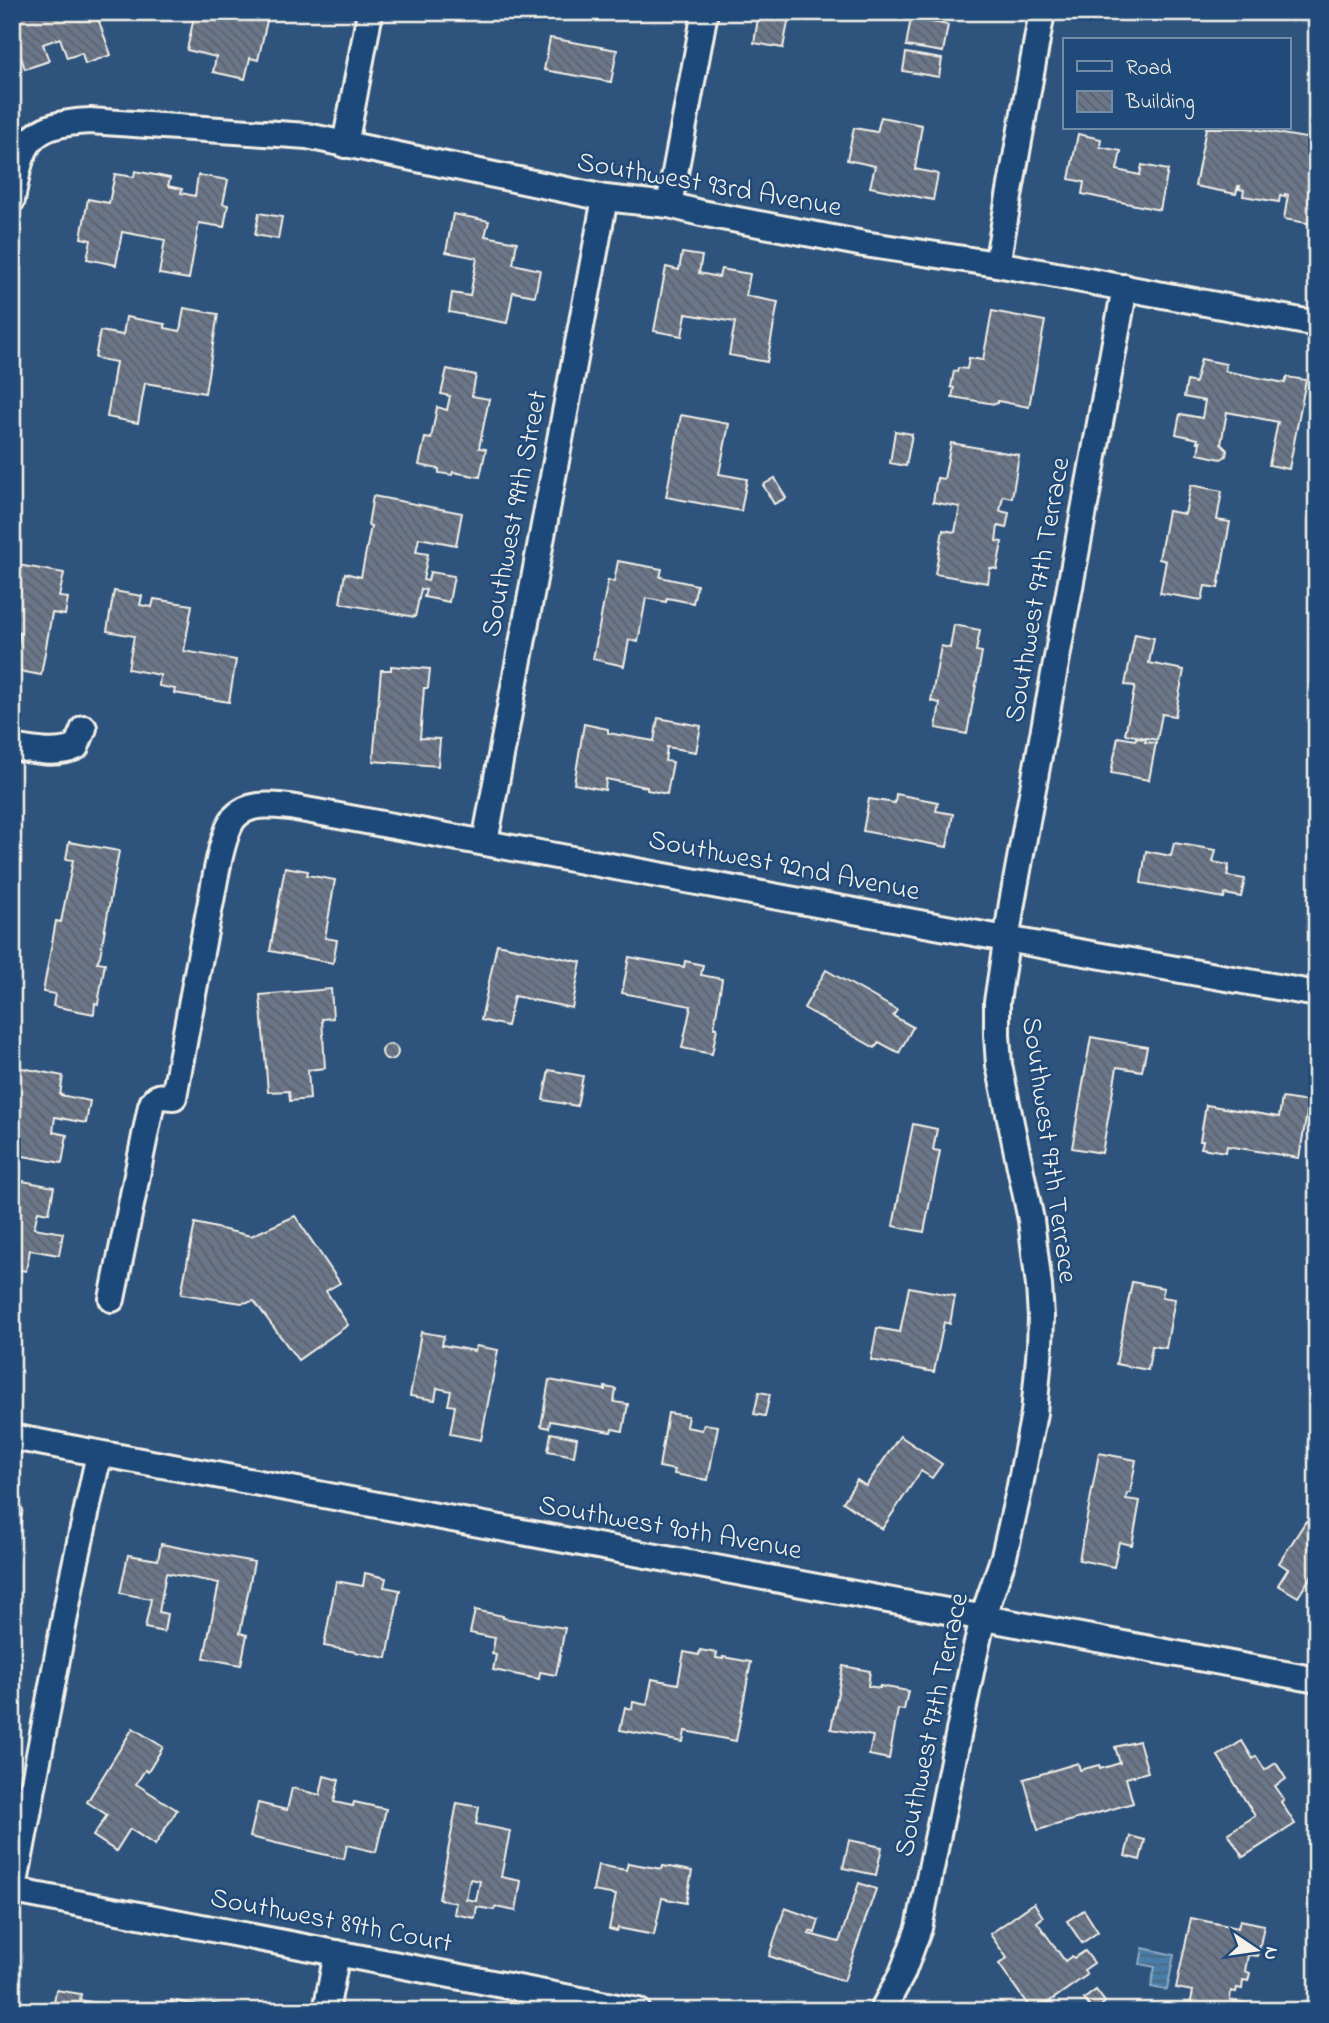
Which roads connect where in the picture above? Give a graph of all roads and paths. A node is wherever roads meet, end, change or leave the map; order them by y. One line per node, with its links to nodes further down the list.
1 (370, 12): 4 (street)
2 (705, 12): 7 (street)
3 (1042, 12): 8 (street)
4 (345, 145): 5 (street, Southwest 93rd Avenue); 6 (street, Southwest 93rd Avenue)
5 (605, 198): 7 (street, Southwest 93rd Avenue); 13 (street, Southwest 99th Street)
6 (12, 200)
7 (669, 205): 8 (street, Southwest 93rd Avenue)
8 (997, 264): 9 (street, Southwest 93rd Avenue)
9 (1125, 288): 10 (street, Southwest 93rd Avenue); 14 (street, Southwest 97th Terrace)
10 (1317, 324)
11 (84, 728): 12 (street)
12 (12, 747)
13 (485, 842): 14 (street, Southwest 92nd Avenue); 16 (street, Southwest 92nd Avenue)
14 (1006, 939): 15 (street, Southwest 92nd Avenue); 19 (street, Southwest 97th Terrace)
15 (1317, 994)
16 (112, 1299)
17 (12, 1437): 18 (street, Southwest 90th Avenue)
18 (99, 1454): 19 (street, Southwest 90th Avenue); 21 (street)
19 (983, 1617): 20 (street, Southwest 90th Avenue); 25 (street, Southwest 97th Terrace)
20 (1317, 1680)
21 (14, 1881): 22 (street, Southwest 89th Court)
22 (337, 1953): 23 (street); 24 (street, Southwest 89th Court)
23 (326, 2011)
24 (638, 2011)
25 (882, 2011)

